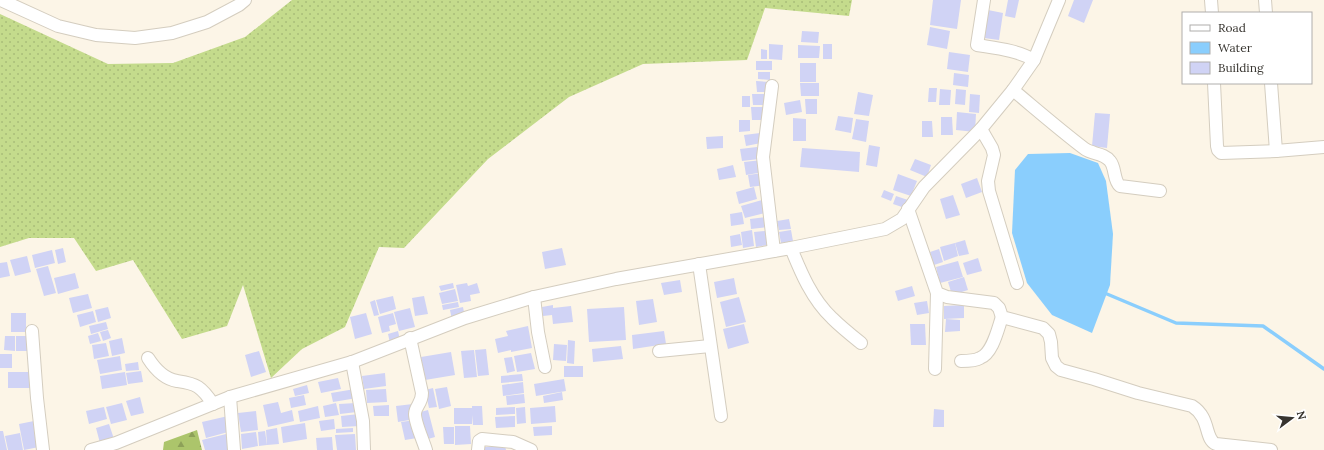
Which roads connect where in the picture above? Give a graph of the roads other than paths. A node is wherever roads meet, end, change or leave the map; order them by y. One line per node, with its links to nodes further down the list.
1 (1, 0): 2 (street)
2 (246, 0)
3 (984, 0): 9 (street)
4 (1060, 0): 9 (street)
5 (1211, 0): 7 (street)
6 (1265, 0): 8 (street)
7 (1212, 12)
8 (1266, 12)
9 (1034, 60): 13 (street)
10 (1214, 84): 16 (street)
11 (1271, 84): 16 (street)
12 (772, 86): 20 (street)
13 (1013, 90): 14 (street); 17 (street)
14 (980, 129): 18 (street); 22 (street)
15 (1324, 147): 16 (street)
16 (1276, 151)
17 (1160, 191)
18 (908, 209): 19 (street); 23 (street)
19 (792, 248): 20 (street); 28 (street)
20 (774, 251): 21 (street)
21 (699, 264): 24 (street); 29 (street)
22 (1017, 283)
23 (937, 293): 25 (street); 35 (street)
24 (534, 297): 27 (street); 34 (street)
25 (1002, 317): 32 (street); 46 (street)
26 (32, 332): 39 (street)
27 (410, 338): 33 (street); 43 (street)
28 (861, 343)
29 (710, 346): 30 (street); 38 (street)
30 (659, 351)
31 (148, 358): 37 (street)
32 (961, 361)
33 (352, 362): 36 (street); 42 (street)
34 (545, 367)
35 (935, 369)
36 (230, 397): 37 (street); 41 (street)
37 (213, 404): 40 (street)
38 (721, 416)
39 (42, 450)
40 (91, 450)
41 (234, 450)
42 (364, 450)
43 (426, 450)
44 (478, 450): 45 (street)
45 (531, 450)
46 (1271, 450)

